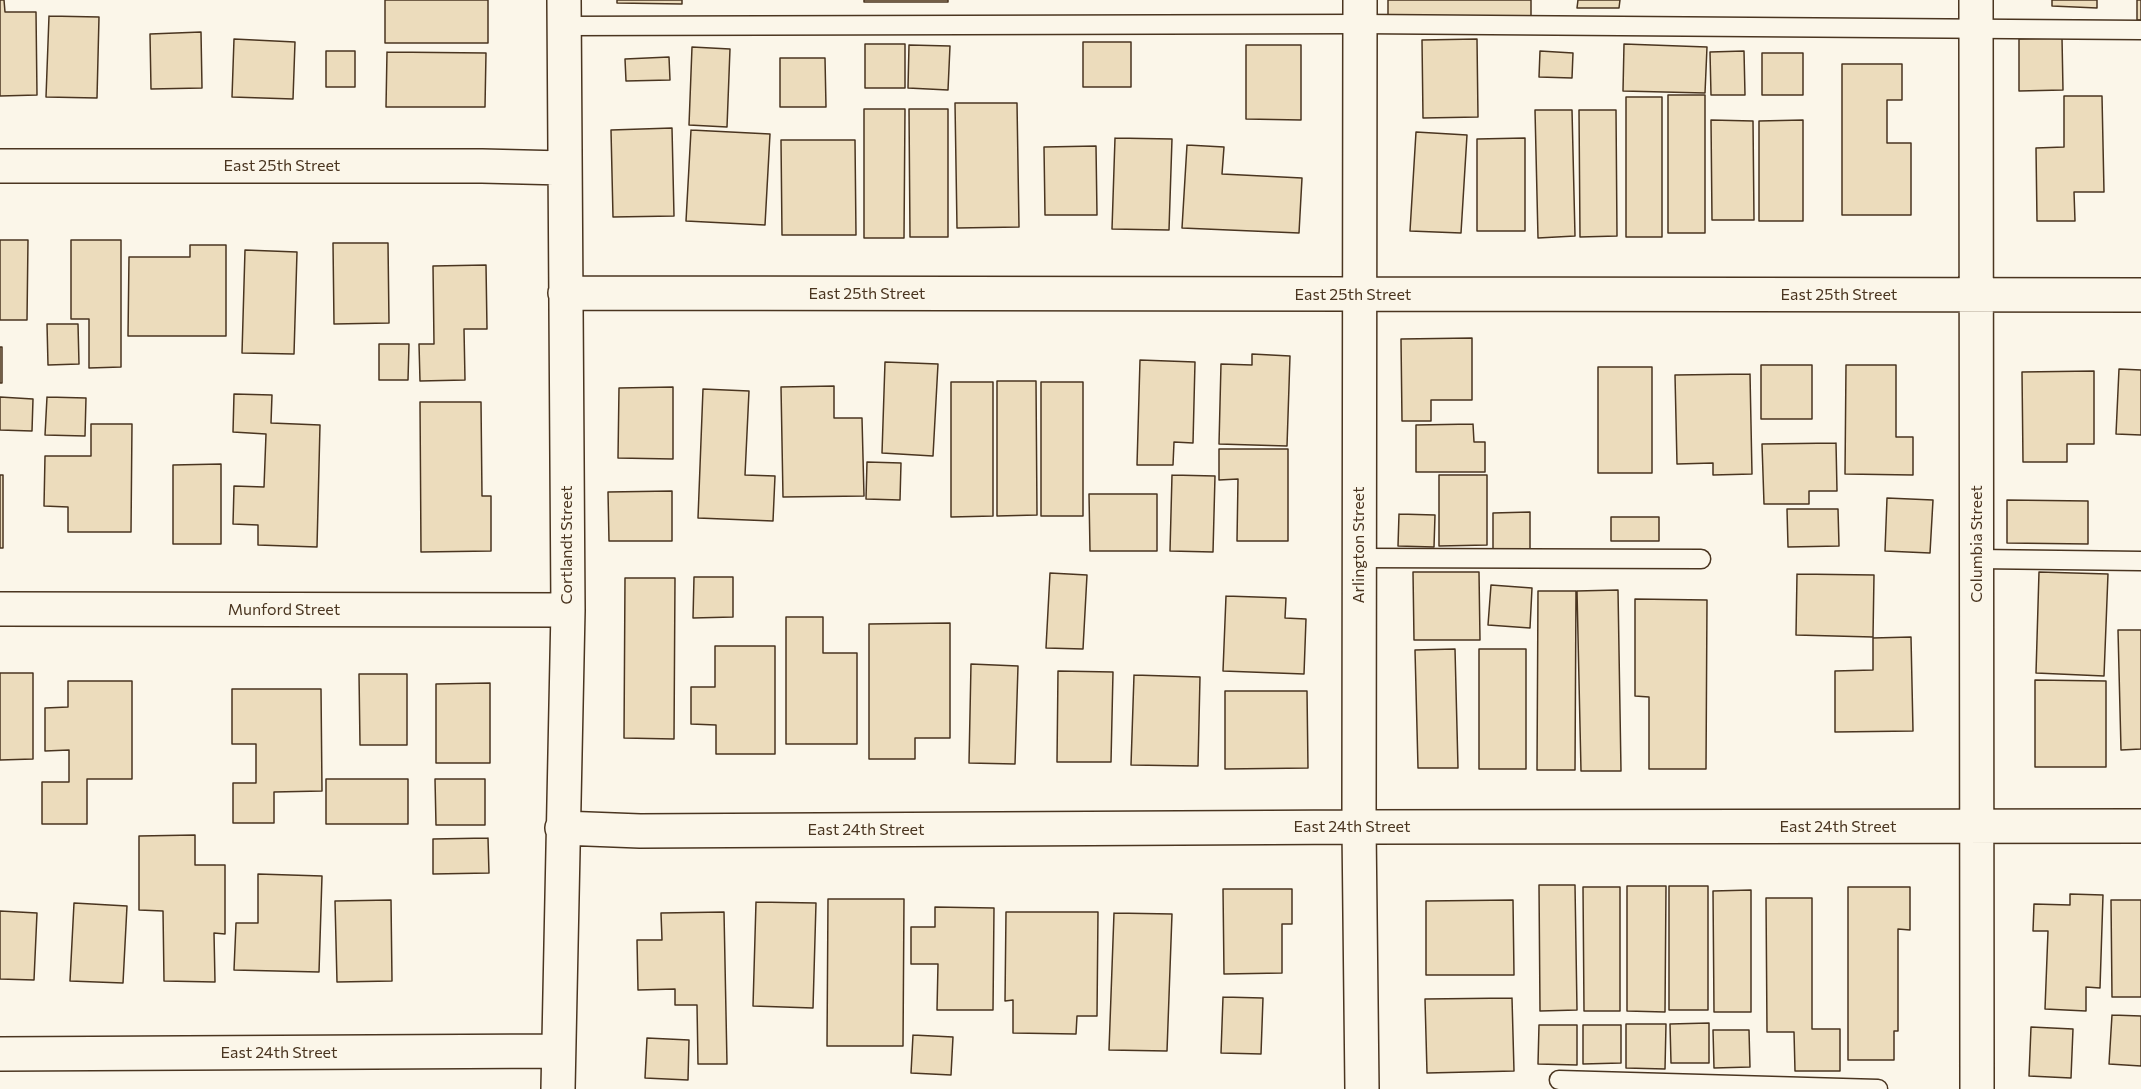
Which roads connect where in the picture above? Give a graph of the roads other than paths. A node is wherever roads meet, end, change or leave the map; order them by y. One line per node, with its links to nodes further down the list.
1 (1360, 12): 2 (lane); 3 (lane); 8 (street, Arlington Street)
2 (564, 13): 6 (street, Cortlandt Street)
3 (1977, 15): 4 (lane); 9 (street, Columbia Street)
4 (2141, 30)
5 (0, 166): 6 (street, East 25th Street)
6 (564, 168): 7 (street, Cortlandt Street)
7 (565, 293): 8 (street, East 25th Street); 16 (street, Cortlandt Street)
8 (1359, 295): 9 (street, East 25th Street); 11 (street, Arlington Street)
9 (1976, 295): 10 (street, East 25th Street); 13 (street, Columbia Street)
10 (2141, 296)
11 (1359, 558): 12 (lane); 18 (street, Arlington Street)
12 (1701, 559)
13 (1977, 559): 14 (lane); 19 (street, Columbia Street)
14 (2141, 561)
15 (0, 609): 16 (street, Munford Street)
16 (568, 610): 20 (street, Cortlandt Street)
17 (2141, 826): 19 (street, East 24th Street)
18 (1359, 827): 19 (street, East 24th Street); 20 (street, East 24th Street); 25 (street, Arlington Street)
19 (1976, 827): 27 (street, Columbia Street)
20 (562, 828): 21 (street, Cortlandt Street)
21 (558, 1051): 22 (street, East 24th Street); 24 (street, Cortlandt Street)
22 (0, 1054)
23 (1559, 1080): 26 (lane)
24 (558, 1089)
25 (1362, 1089)
26 (1878, 1089)
27 (1977, 1089)

